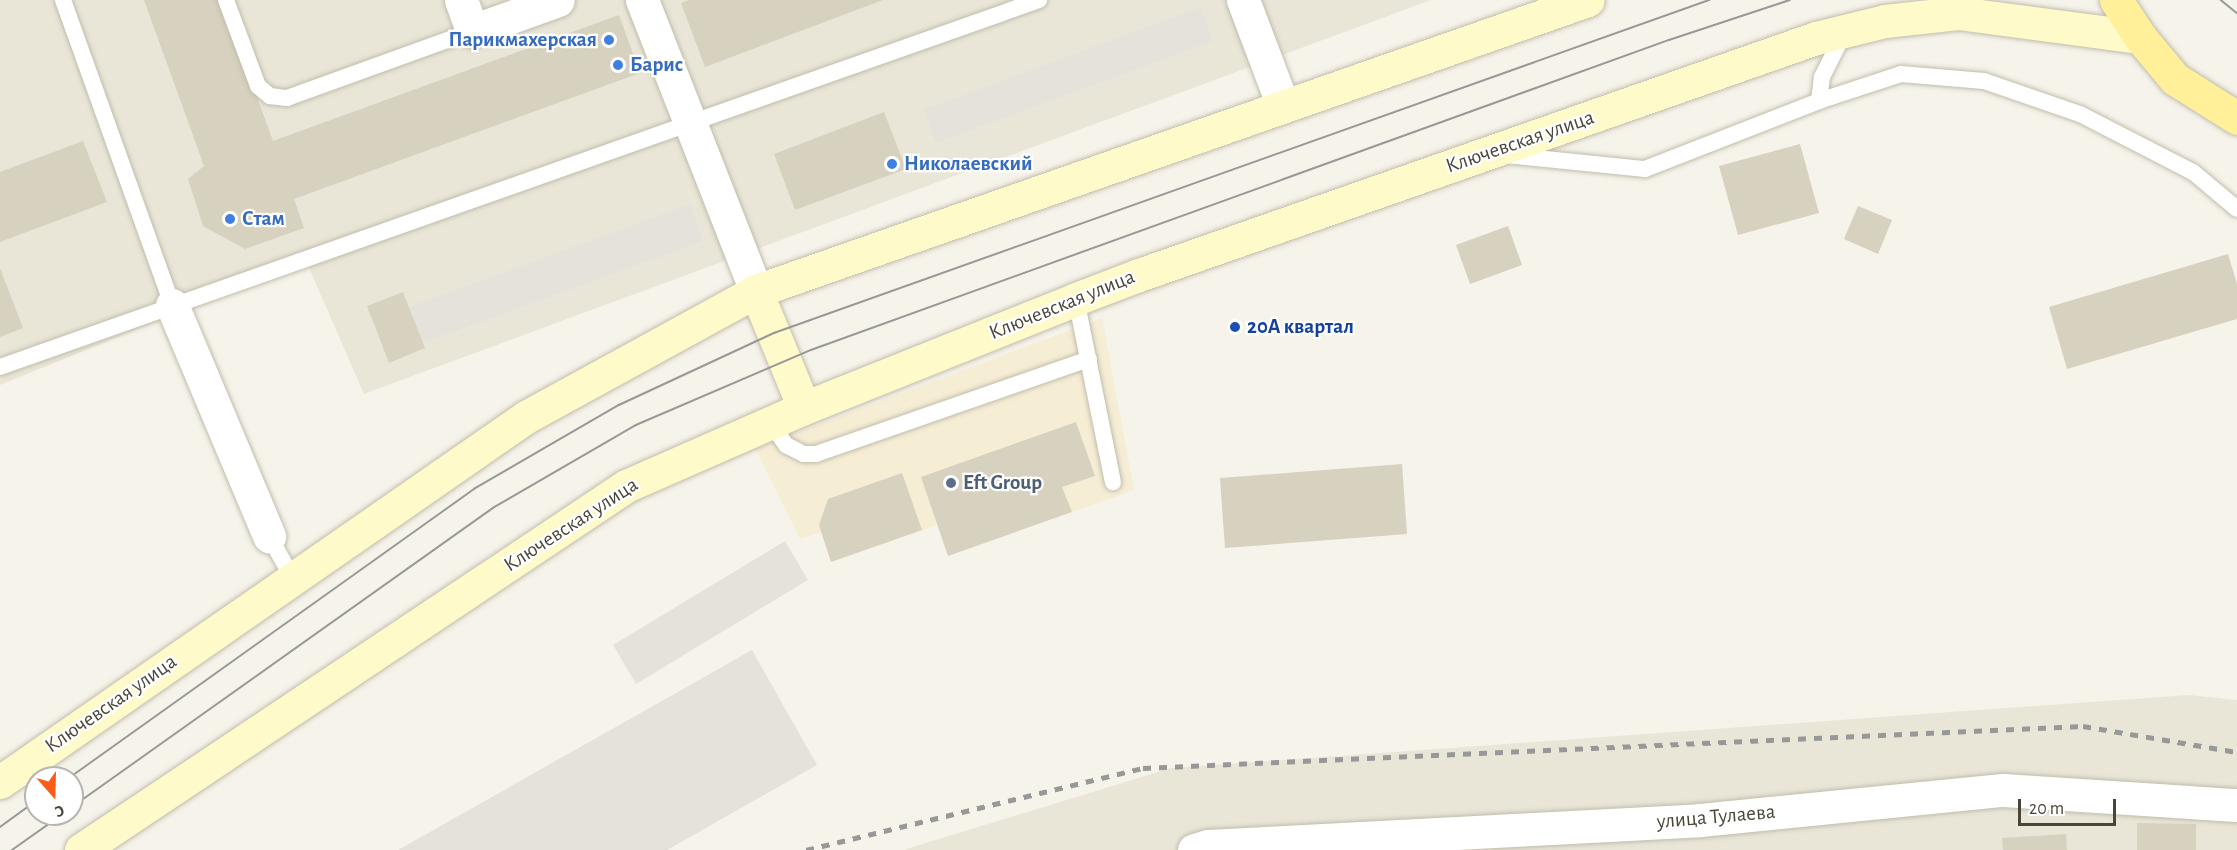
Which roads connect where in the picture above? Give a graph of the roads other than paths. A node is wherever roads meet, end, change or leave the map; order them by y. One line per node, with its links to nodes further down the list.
1 (63, 0): 21 (lane)
2 (226, 0): 10 (lane)
3 (461, 0): 10 (street)
4 (558, 0): 10 (street)
5 (642, 0): 16 (street)
6 (1039, 0): 16 (lane)
7 (1243, 0): 14 (street)
8 (1588, 0): 14 (main road, Ключевская улица)
9 (2116, 0): 12 (main road)
10 (472, 31)
11 (1845, 31): 12 (main road, Ключевская улица); 13 (lane); 17 (main road, Ключевская улица)
12 (2140, 37): 15 (main road)
13 (1819, 100): 17 (lane); 18 (lane)
14 (1283, 106): 19 (main road, Ключевская улица)
15 (2237, 118)
16 (691, 125): 19 (street); 21 (lane)
17 (1487, 153): 20 (main road, Ключевская улица)
18 (2237, 209)
19 (756, 291): 24 (main road); 28 (main road, Ключевская улица)
20 (1076, 299): 22 (lane); 24 (main road, Ключевская улица)
21 (172, 305): 23 (lane); 27 (street)
22 (1089, 359): 25 (lane); 26 (lane)
23 (0, 367)
24 (804, 408): 25 (main road, Ключевская улица)
25 (771, 423): 31 (main road, Ключевская улица)
26 (1113, 482)
27 (268, 536): 28 (lane)
28 (292, 577): 29 (main road, Ключевская улица)
29 (0, 782)
30 (2237, 805): 32 (street, улица Тулаева)
31 (81, 850)
32 (1194, 850)

